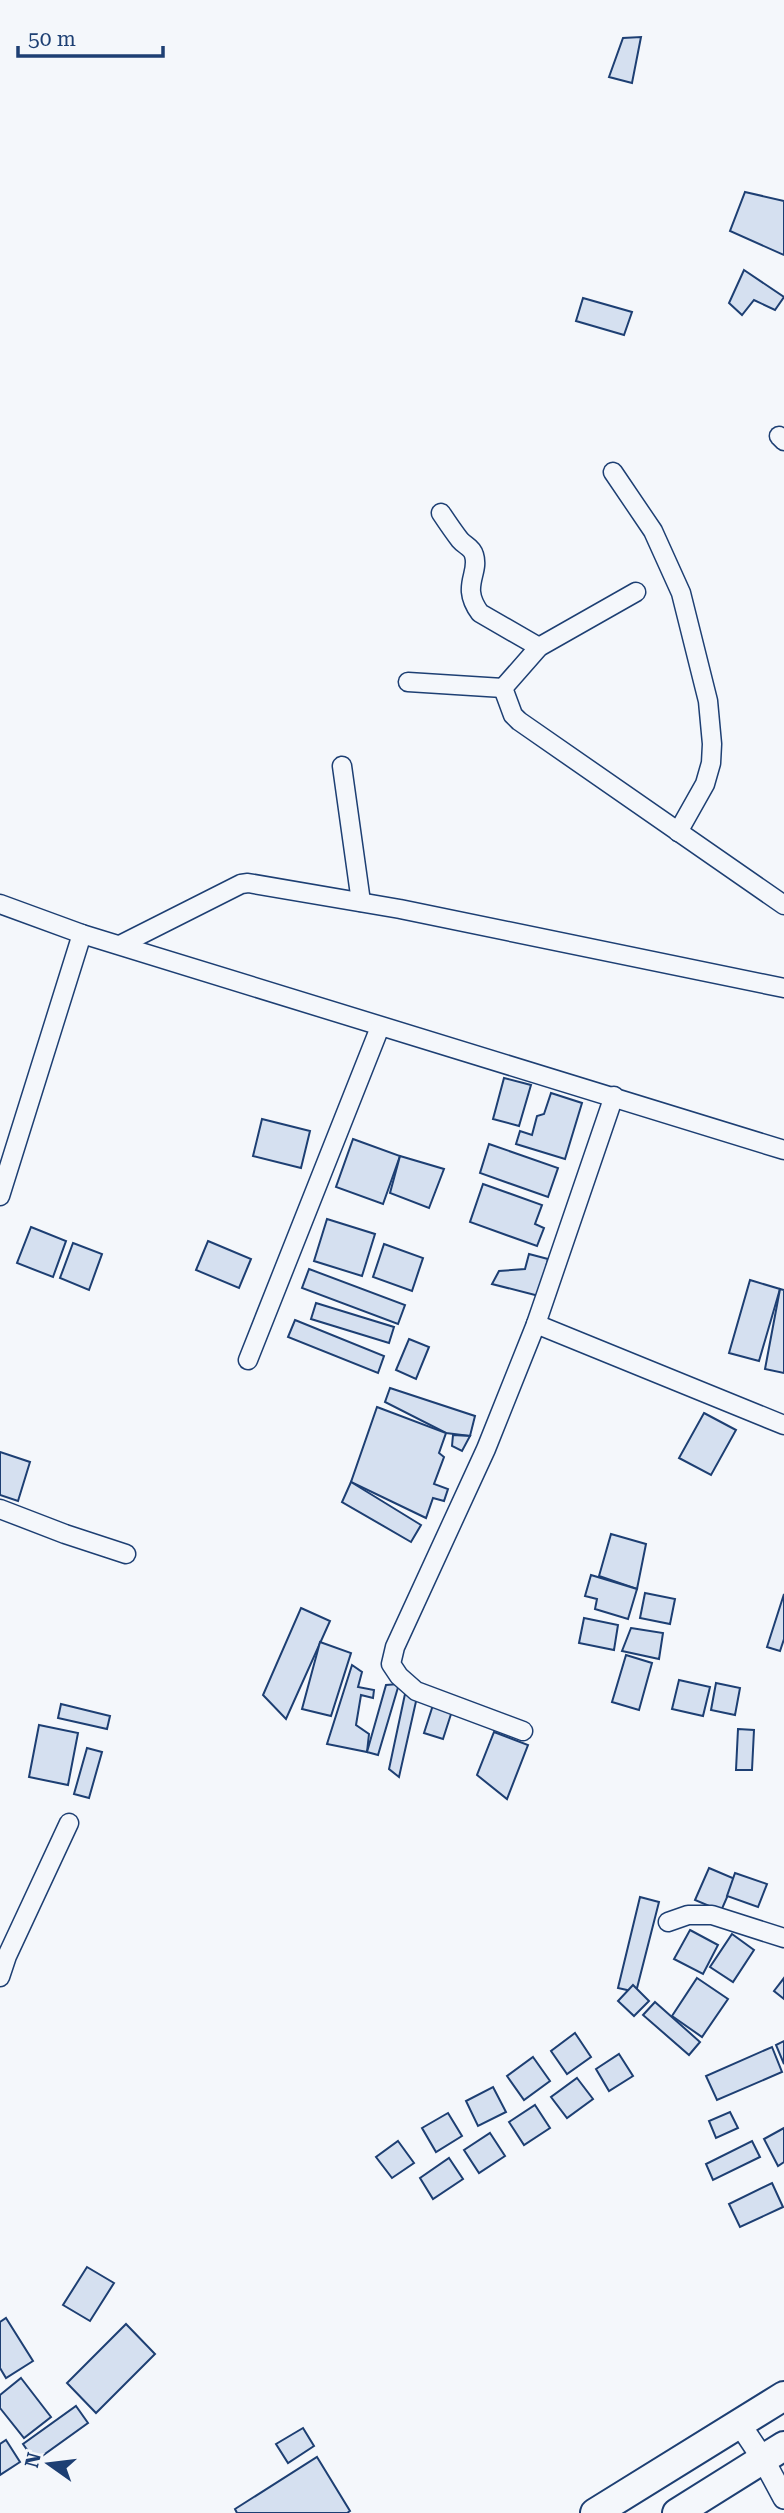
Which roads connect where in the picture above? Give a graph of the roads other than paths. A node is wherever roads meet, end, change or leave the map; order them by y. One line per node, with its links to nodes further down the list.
1 (612, 472): 8 (street)
2 (441, 513): 4 (street)
3 (636, 592): 4 (street)
4 (539, 647): 6 (street)
5 (408, 682): 6 (street)
6 (503, 688): 8 (street)
7 (342, 766): 9 (street)
8 (678, 832): 11 (street)
9 (361, 902): 13 (street); 14 (street)
10 (0, 904): 12 (street)
11 (784, 905)
12 (82, 933): 13 (street); 18 (street)
13 (122, 944): 15 (street)
14 (784, 988)
15 (380, 1027): 16 (street); 20 (street)
16 (614, 1096): 17 (street); 19 (street)
17 (784, 1150)
18 (1, 1189)
19 (536, 1324): 21 (street); 24 (street)
20 (248, 1360)
21 (784, 1425)
22 (0, 1509): 23 (street)
23 (126, 1554)
24 (523, 1731)
25 (69, 1823): 28 (street)
26 (668, 1922): 27 (street)
27 (784, 1938)
28 (4, 1954): 29 (street)
29 (0, 1977)
30 (784, 2396): 31 (main road)
31 (739, 2423): 32 (street); 34 (main road)
32 (774, 2453): 33 (street); 35 (main road)
33 (784, 2498)
34 (595, 2513)
35 (677, 2513)

